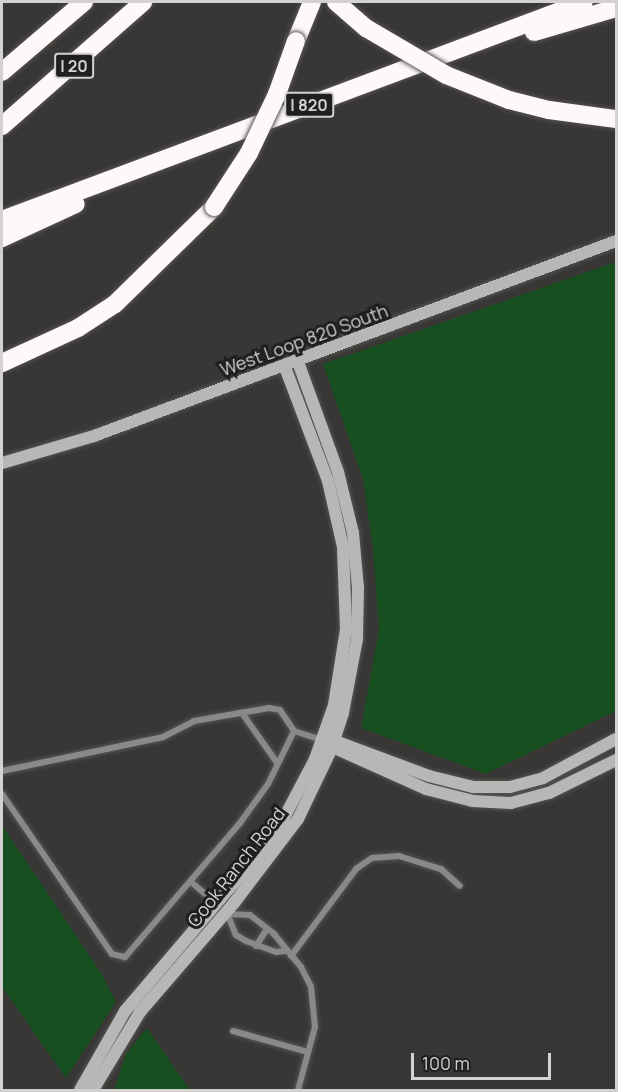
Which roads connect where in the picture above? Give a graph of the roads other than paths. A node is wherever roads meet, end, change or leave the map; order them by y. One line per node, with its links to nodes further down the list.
1 (84, 2): 8 (highway, I 20)
2 (143, 2): 10 (highway, I 20)
3 (312, 2): 16 (highway, bridge)
4 (336, 2): 9 (highway, bridge)
5 (584, 2): 7 (highway, I 820)
6 (616, 8): 7 (highway)
7 (490, 38): 11 (highway, I 820)
8 (2, 72)
9 (616, 119)
10 (2, 126)
11 (128, 173): 12 (highway, I 820); 13 (highway)
12 (2, 220)
13 (2, 238)
14 (616, 242): 15 (street, West Loop 820 South)
15 (298, 362): 17 (street, West Loop 820 South); 22 (street, Cook Ranch Road)
16 (2, 363)
17 (285, 367): 18 (street, West Loop 820 South); 22 (street, Cook Ranch Road)
18 (2, 463)
19 (242, 713): 20 (street); 24 (street); 25 (street)
20 (294, 731): 22 (street); 24 (street)
21 (616, 739): 22 (street)
22 (330, 743): 23 (street); 29 (street, Cook Ranch Road)
23 (616, 760)
24 (278, 764): 27 (street)
25 (2, 771)
26 (2, 794): 27 (street)
27 (191, 882): 29 (street)
28 (460, 886): 32 (street)
29 (224, 910): 30 (street); 31 (street); 35 (street, Cook Ranch Road); 36 (street, Cook Ranch Road)
30 (267, 929): 31 (street); 32 (street)
31 (256, 946): 32 (street)
32 (288, 954): 34 (street)
33 (233, 1031): 34 (street)
34 (307, 1052): 37 (street)
35 (80, 1090)
36 (93, 1090)
37 (298, 1090)

